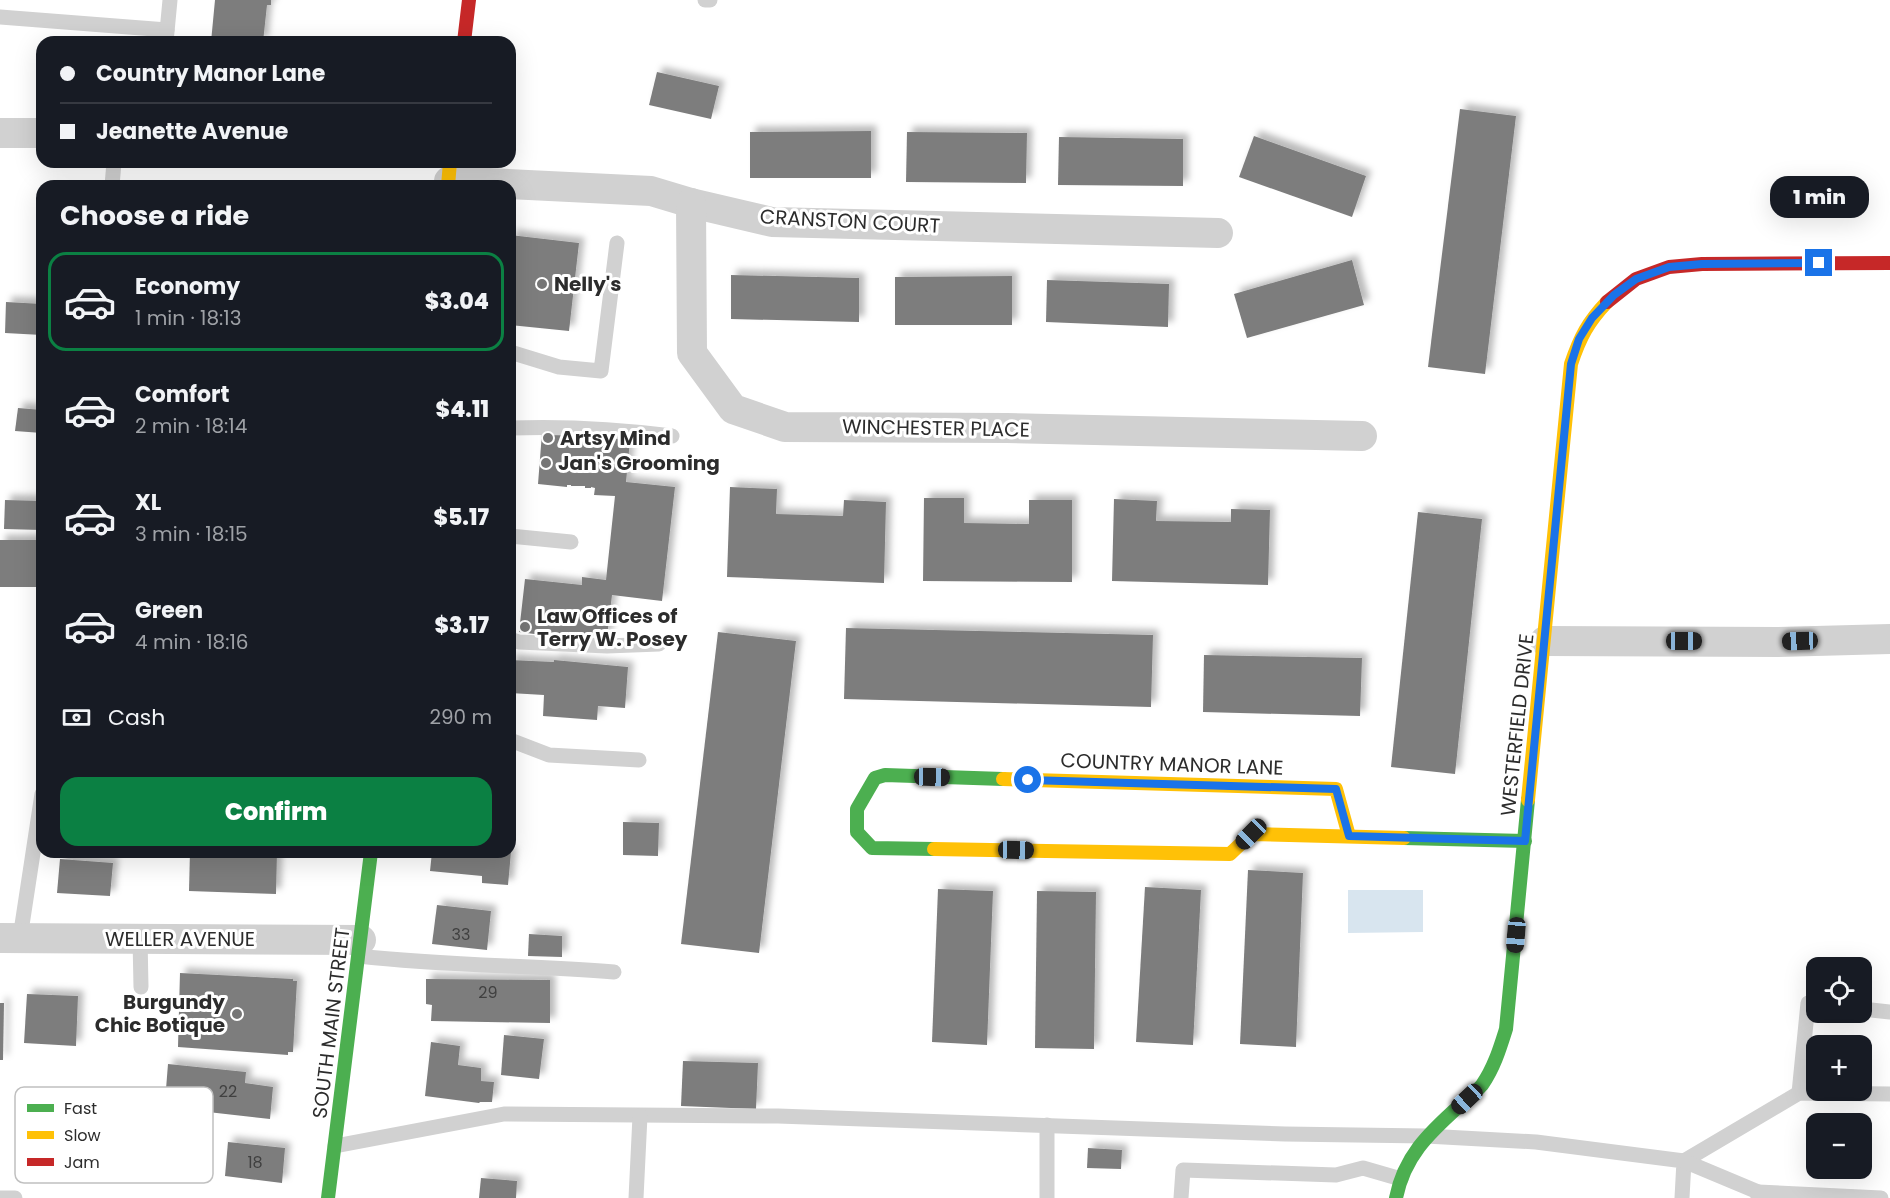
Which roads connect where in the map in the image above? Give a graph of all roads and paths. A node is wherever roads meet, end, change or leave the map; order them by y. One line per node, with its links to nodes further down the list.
1 (170, 0): 6 (lane)
2 (469, 0): 7 (street)
3 (705, 0): 4 (lane)
4 (710, 0)
5 (0, 17): 6 (lane)
6 (166, 36)
7 (465, 36)
8 (0, 133): 9 (street)
9 (36, 133)
10 (449, 176): 11 (street, CRANSTON COURT)
11 (503, 180)
12 (516, 181): 13 (street, CRANSTON COURT)
13 (691, 203): 14 (street, CRANSTON COURT); 20 (street, WINCHESTER PLACE)
14 (1218, 233)
15 (617, 243): 17 (lane)
16 (1890, 262): 24 (street, WESTERFIELD DRIVE)
17 (516, 354)
18 (516, 428): 19 (lane)
19 (672, 436)
20 (1362, 436)
21 (516, 537): 22 (lane)
22 (571, 542)
23 (1890, 639): 24 (street)
24 (1545, 640): 31 (street, WESTERFIELD DRIVE)
25 (516, 641): 26 (lane)
26 (659, 644)
27 (516, 742): 28 (lane)
28 (639, 760)
29 (36, 821): 33 (lane)
30 (1349, 836): 30 (street, COUNTRY MANOR LANE); 31 (street, COUNTRY MANOR LANE)
31 (1525, 841): 45 (street, WESTERFIELD DRIVE)
32 (370, 858): 35 (street, SOUTH MAIN STREET)
33 (10, 938): 34 (street, WELLER AVENUE)
34 (140, 938): 35 (street, WELLER AVENUE); 37 (lane)
35 (360, 948): 36 (lane); 46 (street, SOUTH MAIN STREET)
36 (614, 972)
37 (141, 987)
38 (1872, 1010): 39 (lane)
39 (1890, 1012)
40 (1806, 1023): 41 (lane)
41 (1800, 1093): 42 (lane); 47 (lane)
42 (1890, 1094)
43 (640, 1116): 44 (lane); 46 (lane); 53 (lane)
44 (1047, 1125): 45 (lane); 54 (lane)
45 (1426, 1136): 47 (lane); 48 (street, WESTERFIELD DRIVE)
46 (335, 1146): 52 (street, SOUTH MAIN STREET)
47 (1684, 1161): 49 (lane); 57 (lane)
48 (1401, 1179): 55 (lane); 56 (street, WESTERFIELD DRIVE)
49 (1758, 1195): 58 (lane)
50 (0, 1198): 51 (lane)
51 (15, 1198)
52 (328, 1198)
53 (636, 1198)
54 (1047, 1198)
55 (1181, 1198)
56 (1396, 1198)
57 (1682, 1198)
58 (1881, 1198)

